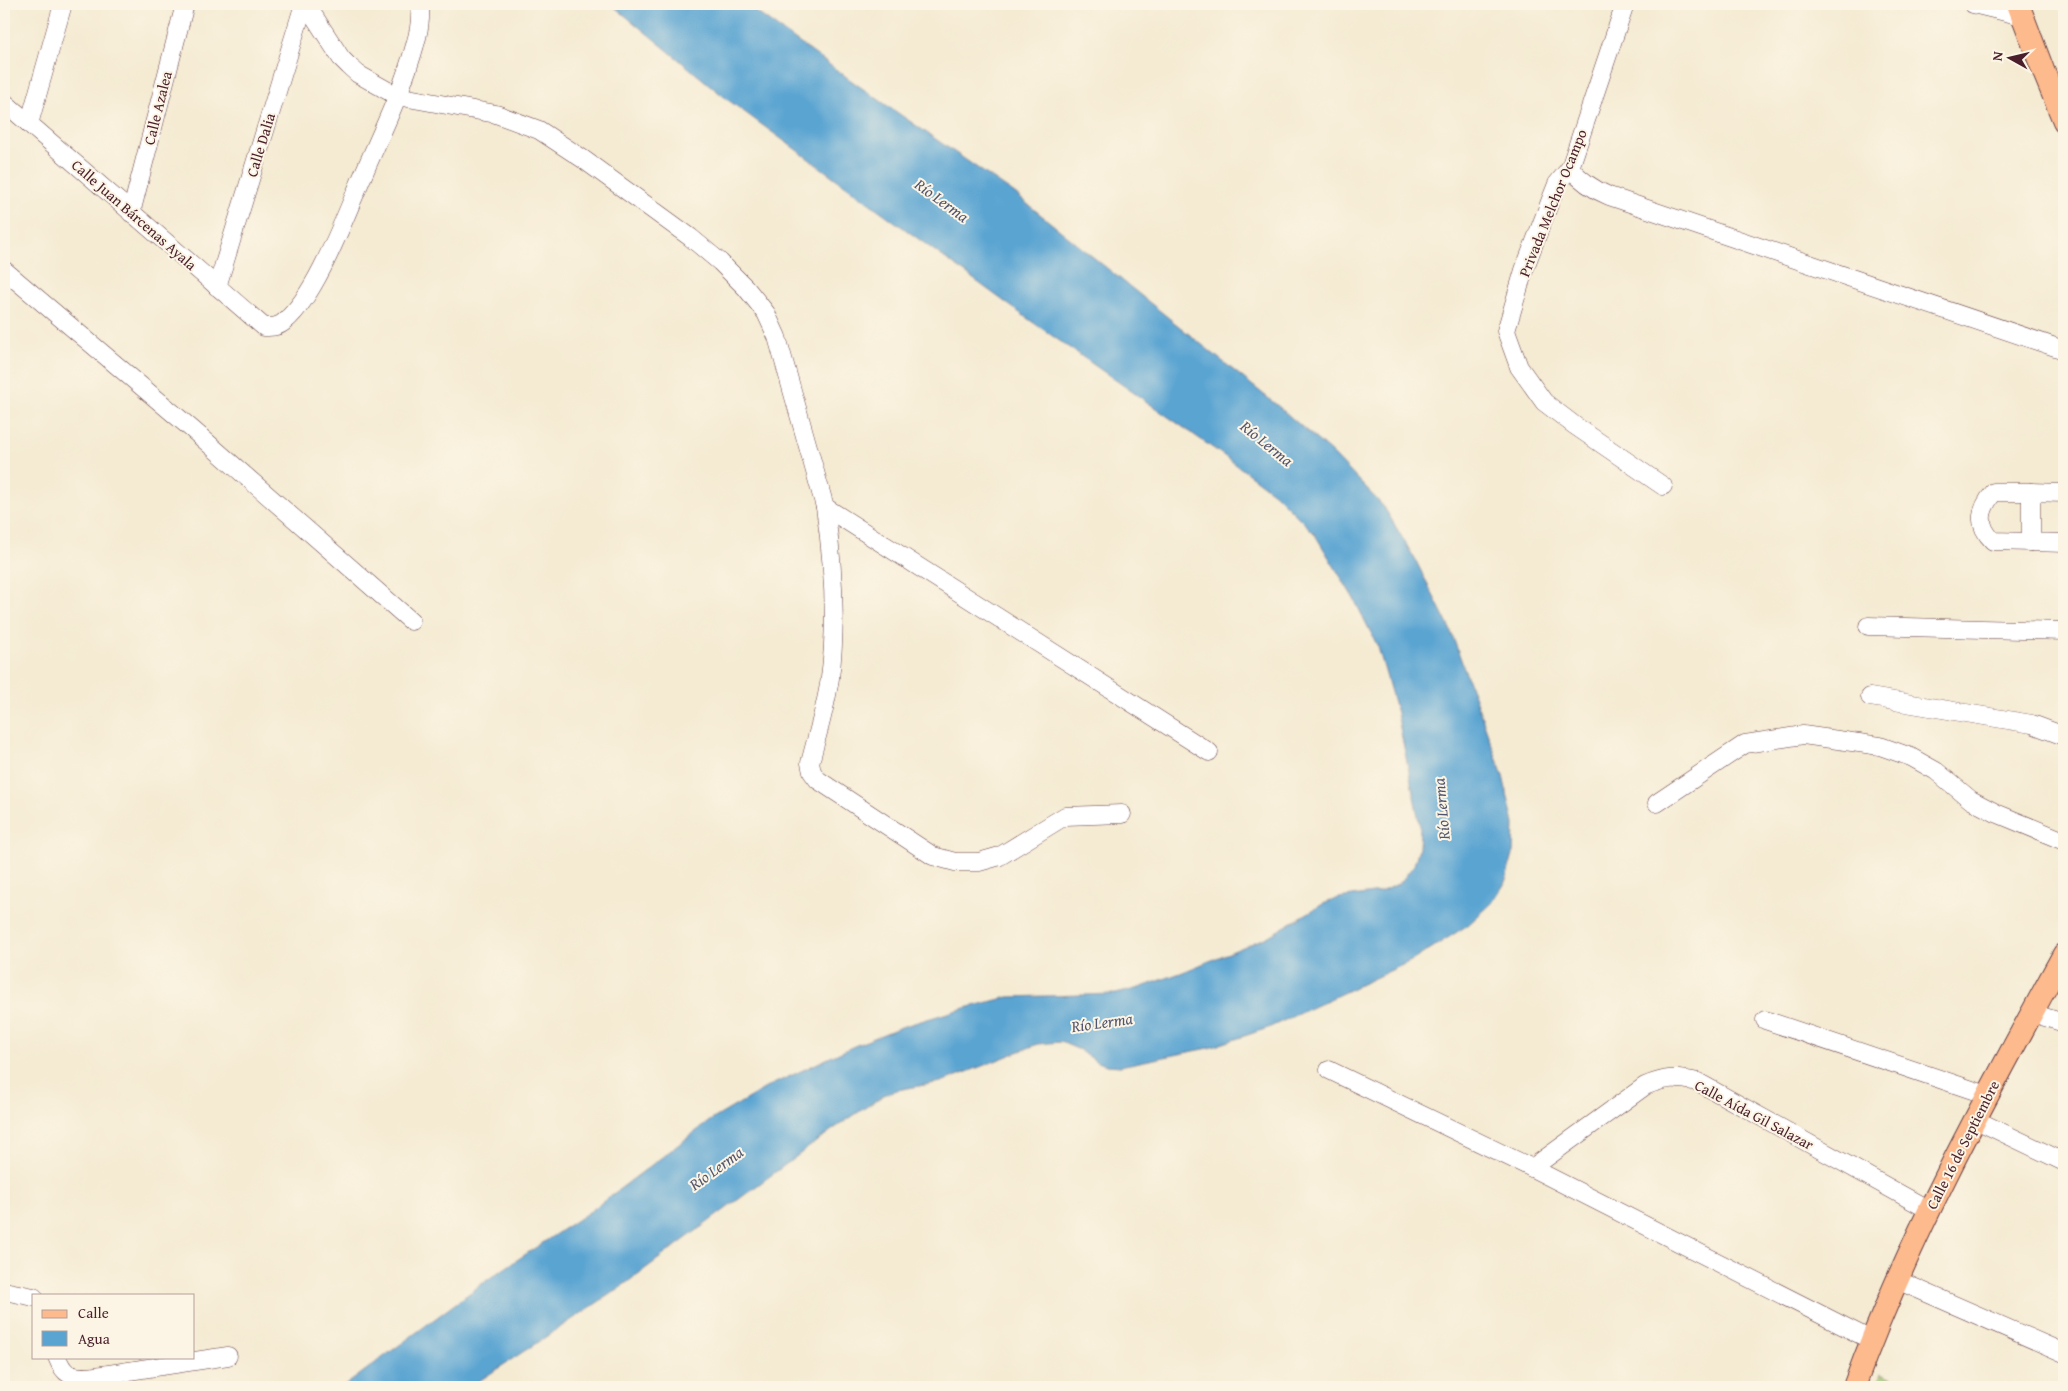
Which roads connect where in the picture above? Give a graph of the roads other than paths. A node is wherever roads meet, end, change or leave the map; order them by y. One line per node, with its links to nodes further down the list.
1 (64, 4): 11 (street)
2 (184, 4): 13 (street, Calle Azalea)
3 (305, 4): 8 (street); 15 (street, Calle Dalia)
4 (420, 4): 8 (street)
5 (1625, 4): 12 (street, Privada Melchor Ocampo)
6 (1973, 4): 7 (street)
7 (2020, 10): 10 (main road)
8 (397, 96): 15 (street, Calle Juan Bárcenas Ayala); 20 (street)
9 (4, 102): 11 (street, Calle Juan Bárcenas Ayala)
10 (2064, 121)
11 (29, 124): 13 (street, Calle Juan Bárcenas Ayala)
12 (1570, 168): 16 (street); 17 (street, Privada Melchor Ocampo)
13 (131, 213): 15 (street, Calle Juan Bárcenas Ayala)
14 (4, 270): 23 (street)
15 (217, 287)
16 (2064, 350)
17 (1663, 486)
18 (2031, 492): 19 (street); 21 (street); 21 (street)
19 (2064, 493)
20 (825, 507): 28 (street); 30 (street)
21 (2031, 542): 22 (street)
22 (2064, 543)
23 (411, 621)
24 (1868, 626): 25 (street)
25 (2064, 631)
26 (1870, 696): 27 (street)
27 (2064, 736)
28 (1209, 752)
29 (1657, 803): 31 (street)
30 (1122, 814)
31 (2064, 841)
32 (2064, 954): 33 (main road, Calle 16 de Septiembre)
33 (2032, 1013): 35 (street); 37 (main road, Calle 16 de Septiembre)
34 (1765, 1020): 37 (street)
35 (2064, 1023)
36 (1329, 1070): 40 (street)
37 (1987, 1095): 38 (main road, Calle 16 de Septiembre)
38 (1974, 1119): 39 (street); 41 (main road, Calle 16 de Septiembre)
39 (2064, 1162)
40 (1532, 1168): 41 (street, Calle Aída Gil Salazar); 45 (street)
41 (1929, 1210): 42 (main road, Calle 16 de Septiembre)
42 (1897, 1280): 45 (main road, Calle 16 de Septiembre); 46 (street)
43 (4, 1291): 44 (street)
44 (32, 1297)
45 (1871, 1340): 49 (main road, Calle 16 de Septiembre)
46 (2064, 1353)
47 (228, 1356): 48 (street)
48 (58, 1358)
49 (1854, 1387)

